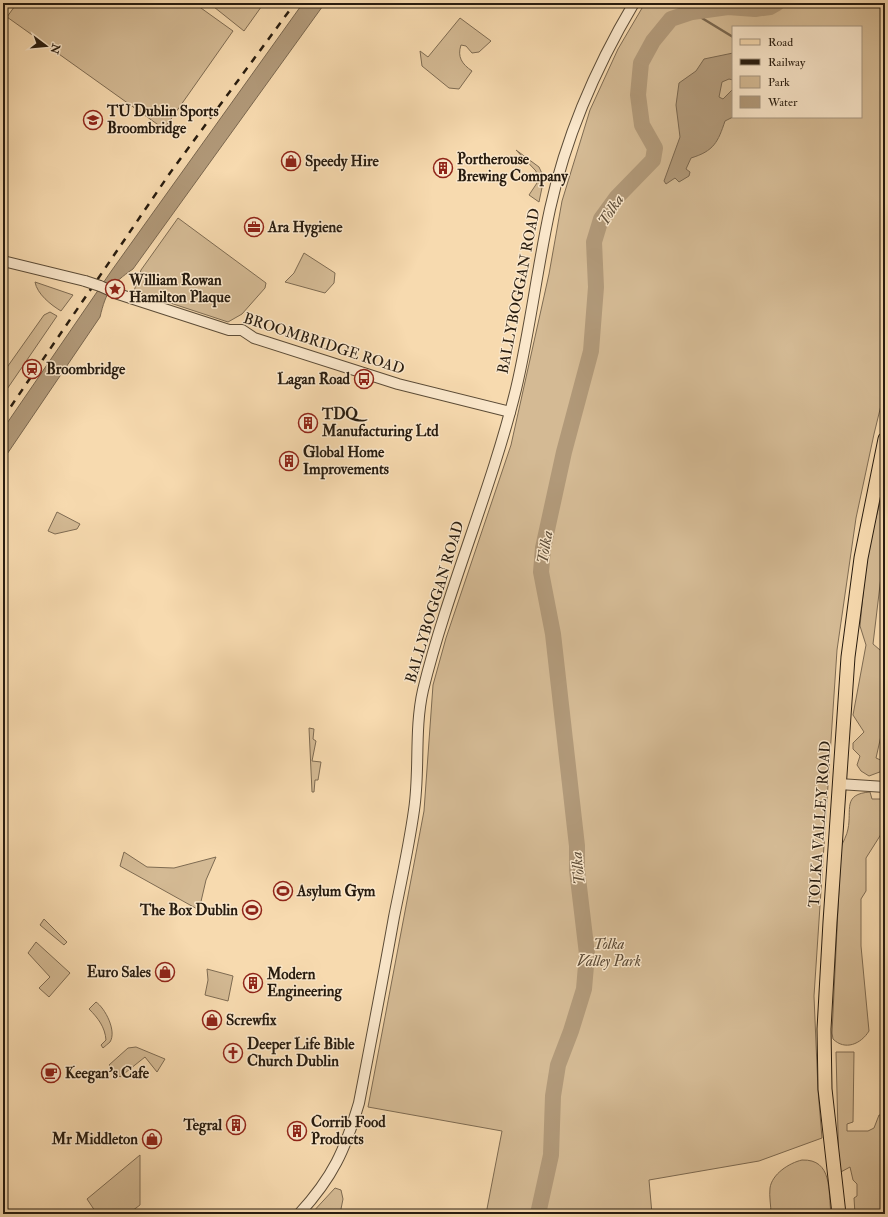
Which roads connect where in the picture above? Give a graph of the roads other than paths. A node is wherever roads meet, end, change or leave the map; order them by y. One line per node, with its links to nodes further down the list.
1 (634, 3): 3 (street, BALLYBOGGAN ROAD)
2 (3, 261): 3 (street, BROOMBRIDGE ROAD, bridge)
3 (510, 412): 7 (street, BALLYBOGGAN ROAD)
4 (885, 439): 5 (main road, TOLKA VALLEY ROAD)
5 (839, 784): 6 (street); 8 (main road, TOLKA VALLEY ROAD)
6 (885, 787)
7 (299, 1214)
8 (839, 1214)

